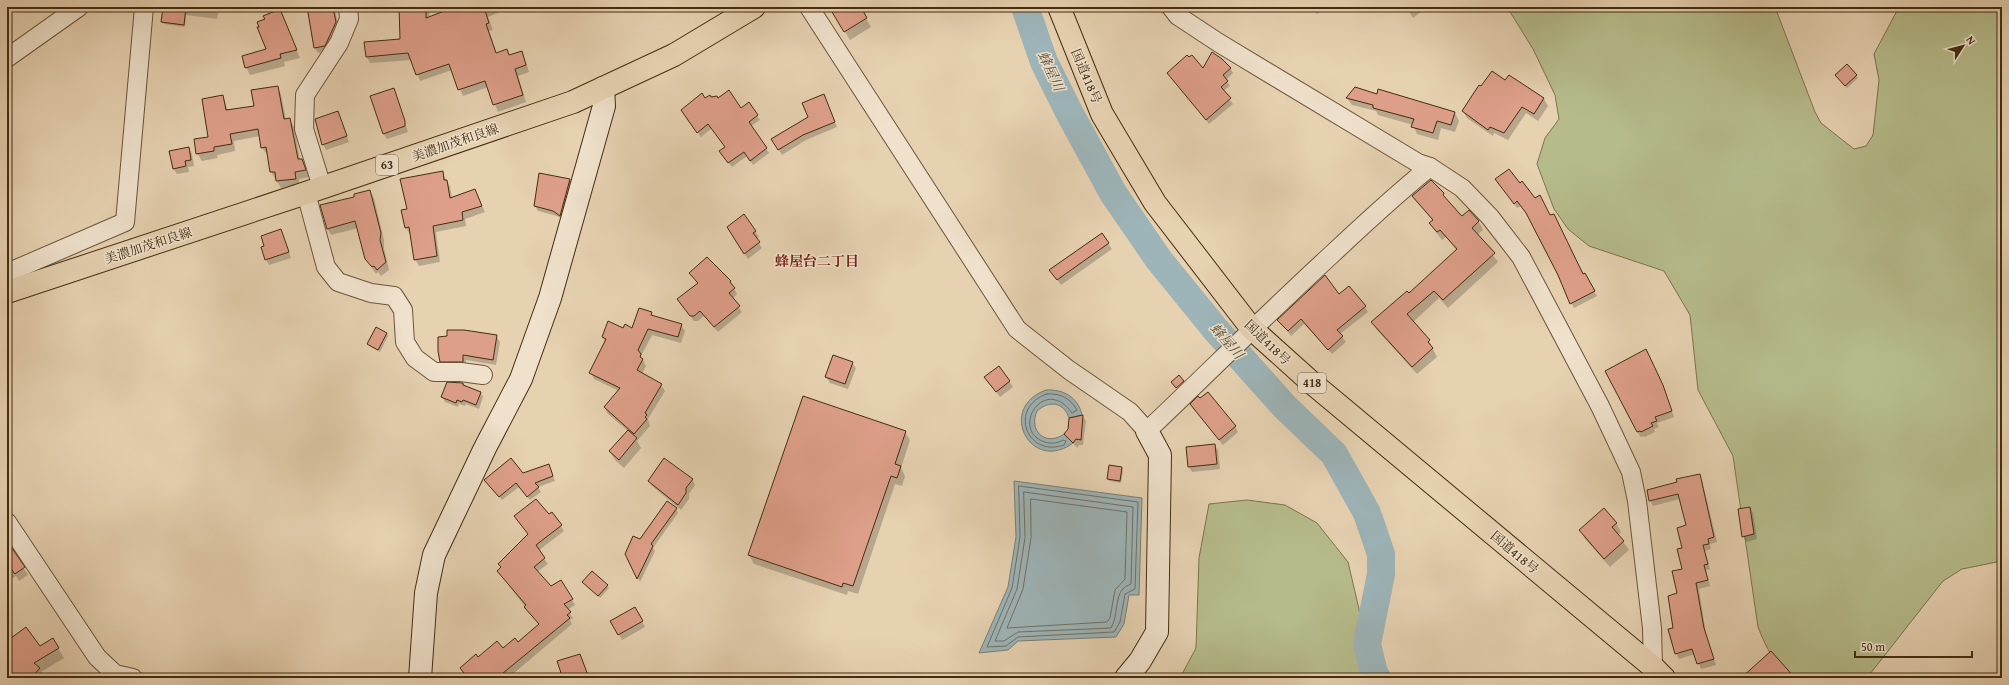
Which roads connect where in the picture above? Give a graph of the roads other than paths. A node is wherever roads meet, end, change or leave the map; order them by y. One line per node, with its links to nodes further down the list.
1 (79, 7): 8 (street)
2 (144, 7): 12 (street)
3 (348, 7): 11 (street)
4 (754, 7): 9 (main road, 美濃加茂和良線 / 63)
5 (810, 7): 16 (street)
6 (1059, 7): 14 (main road, 国道418号 / 418)
7 (1171, 7): 10 (street)
8 (7, 58)
9 (603, 88): 11 (main road, 美濃加茂和良線 / 63); 20 (street)
10 (1430, 167): 14 (street); 18 (street)
11 (314, 190): 13 (main road, 美濃加茂和良線 / 63); 15 (street)
12 (7, 273)
13 (7, 292)
14 (1252, 328): 16 (street); 18 (main road, 国道418号 / 418)
15 (483, 375)
16 (1147, 431): 21 (street)
17 (7, 522): 19 (street)
18 (1658, 672)
19 (133, 678)
20 (420, 678)
21 (1126, 678)

